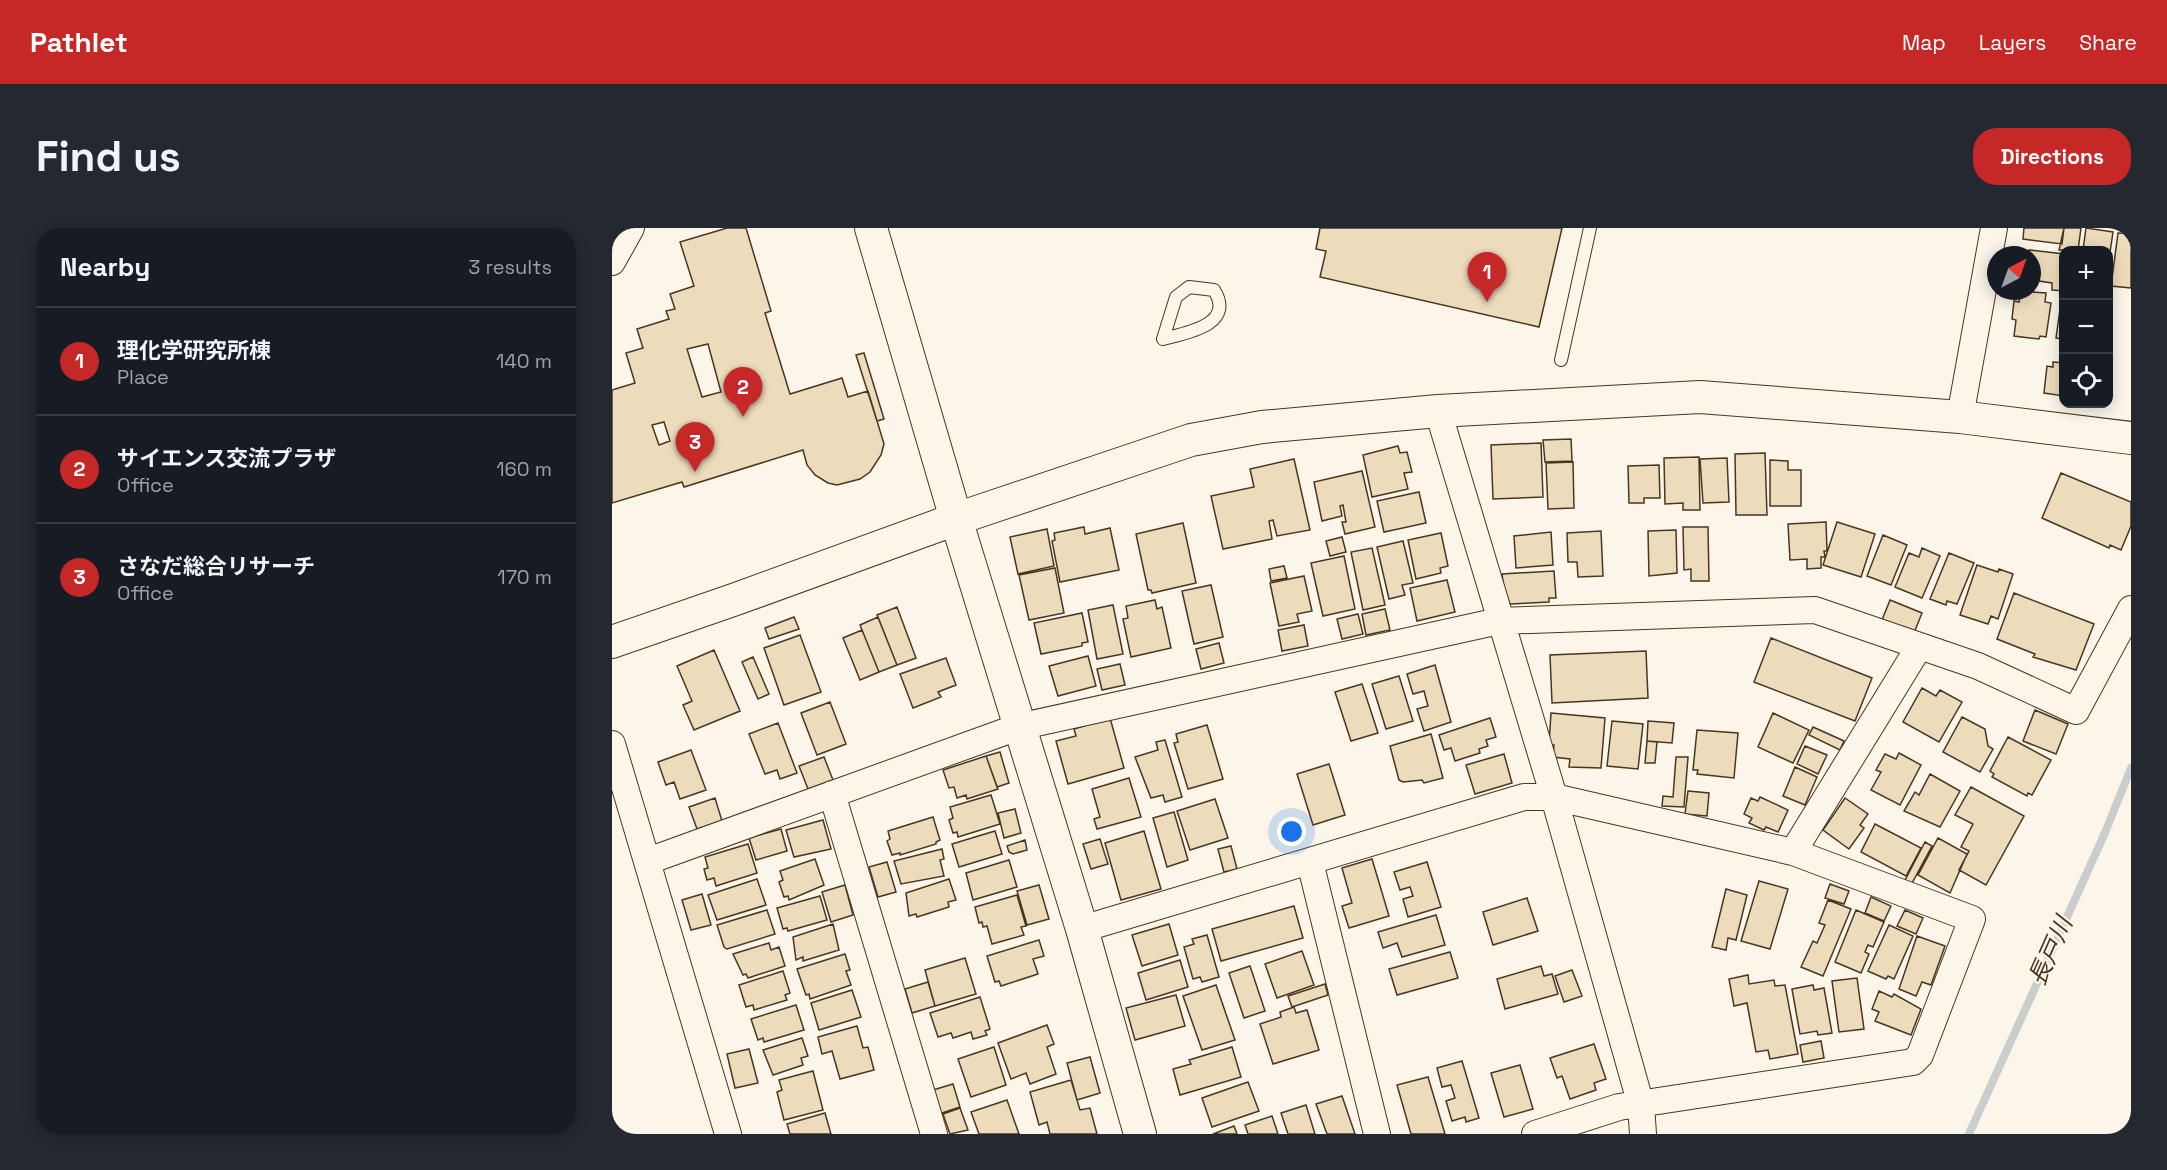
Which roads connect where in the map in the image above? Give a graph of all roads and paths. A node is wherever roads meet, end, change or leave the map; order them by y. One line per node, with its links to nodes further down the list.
1 (631, 228): 5 (street)
2 (871, 228): 11 (street)
3 (1590, 228): 7 (lane)
4 (1994, 228): 9 (street)
5 (612, 262)
6 (1163, 339): 6 (lane)
7 (1561, 360)
8 (1438, 411): 9 (street); 11 (street); 13 (street)
9 (1960, 417): 10 (street)
10 (2131, 438)
11 (956, 519): 14 (street); 16 (street)
12 (2131, 609): 15 (street)
13 (1499, 621): 15 (street); 16 (street); 19 (street)
14 (612, 642)
15 (1919, 646): 20 (street)
16 (1018, 727): 18 (street); 23 (street)
17 (612, 744): 21 (street)
18 (832, 794): 21 (street); 26 (street)
19 (1554, 797): 20 (street); 22 (street); 24 (street)
20 (1793, 852): 24 (street)
21 (648, 861): 25 (street)
22 (1310, 862): 23 (street); 28 (street)
23 (1082, 929): 27 (street)
24 (1641, 1105): 29 (street); 30 (street)
25 (728, 1134)
26 (934, 1134)
27 (1140, 1134)
28 (1377, 1134)
29 (1536, 1134)
30 (1643, 1134)

